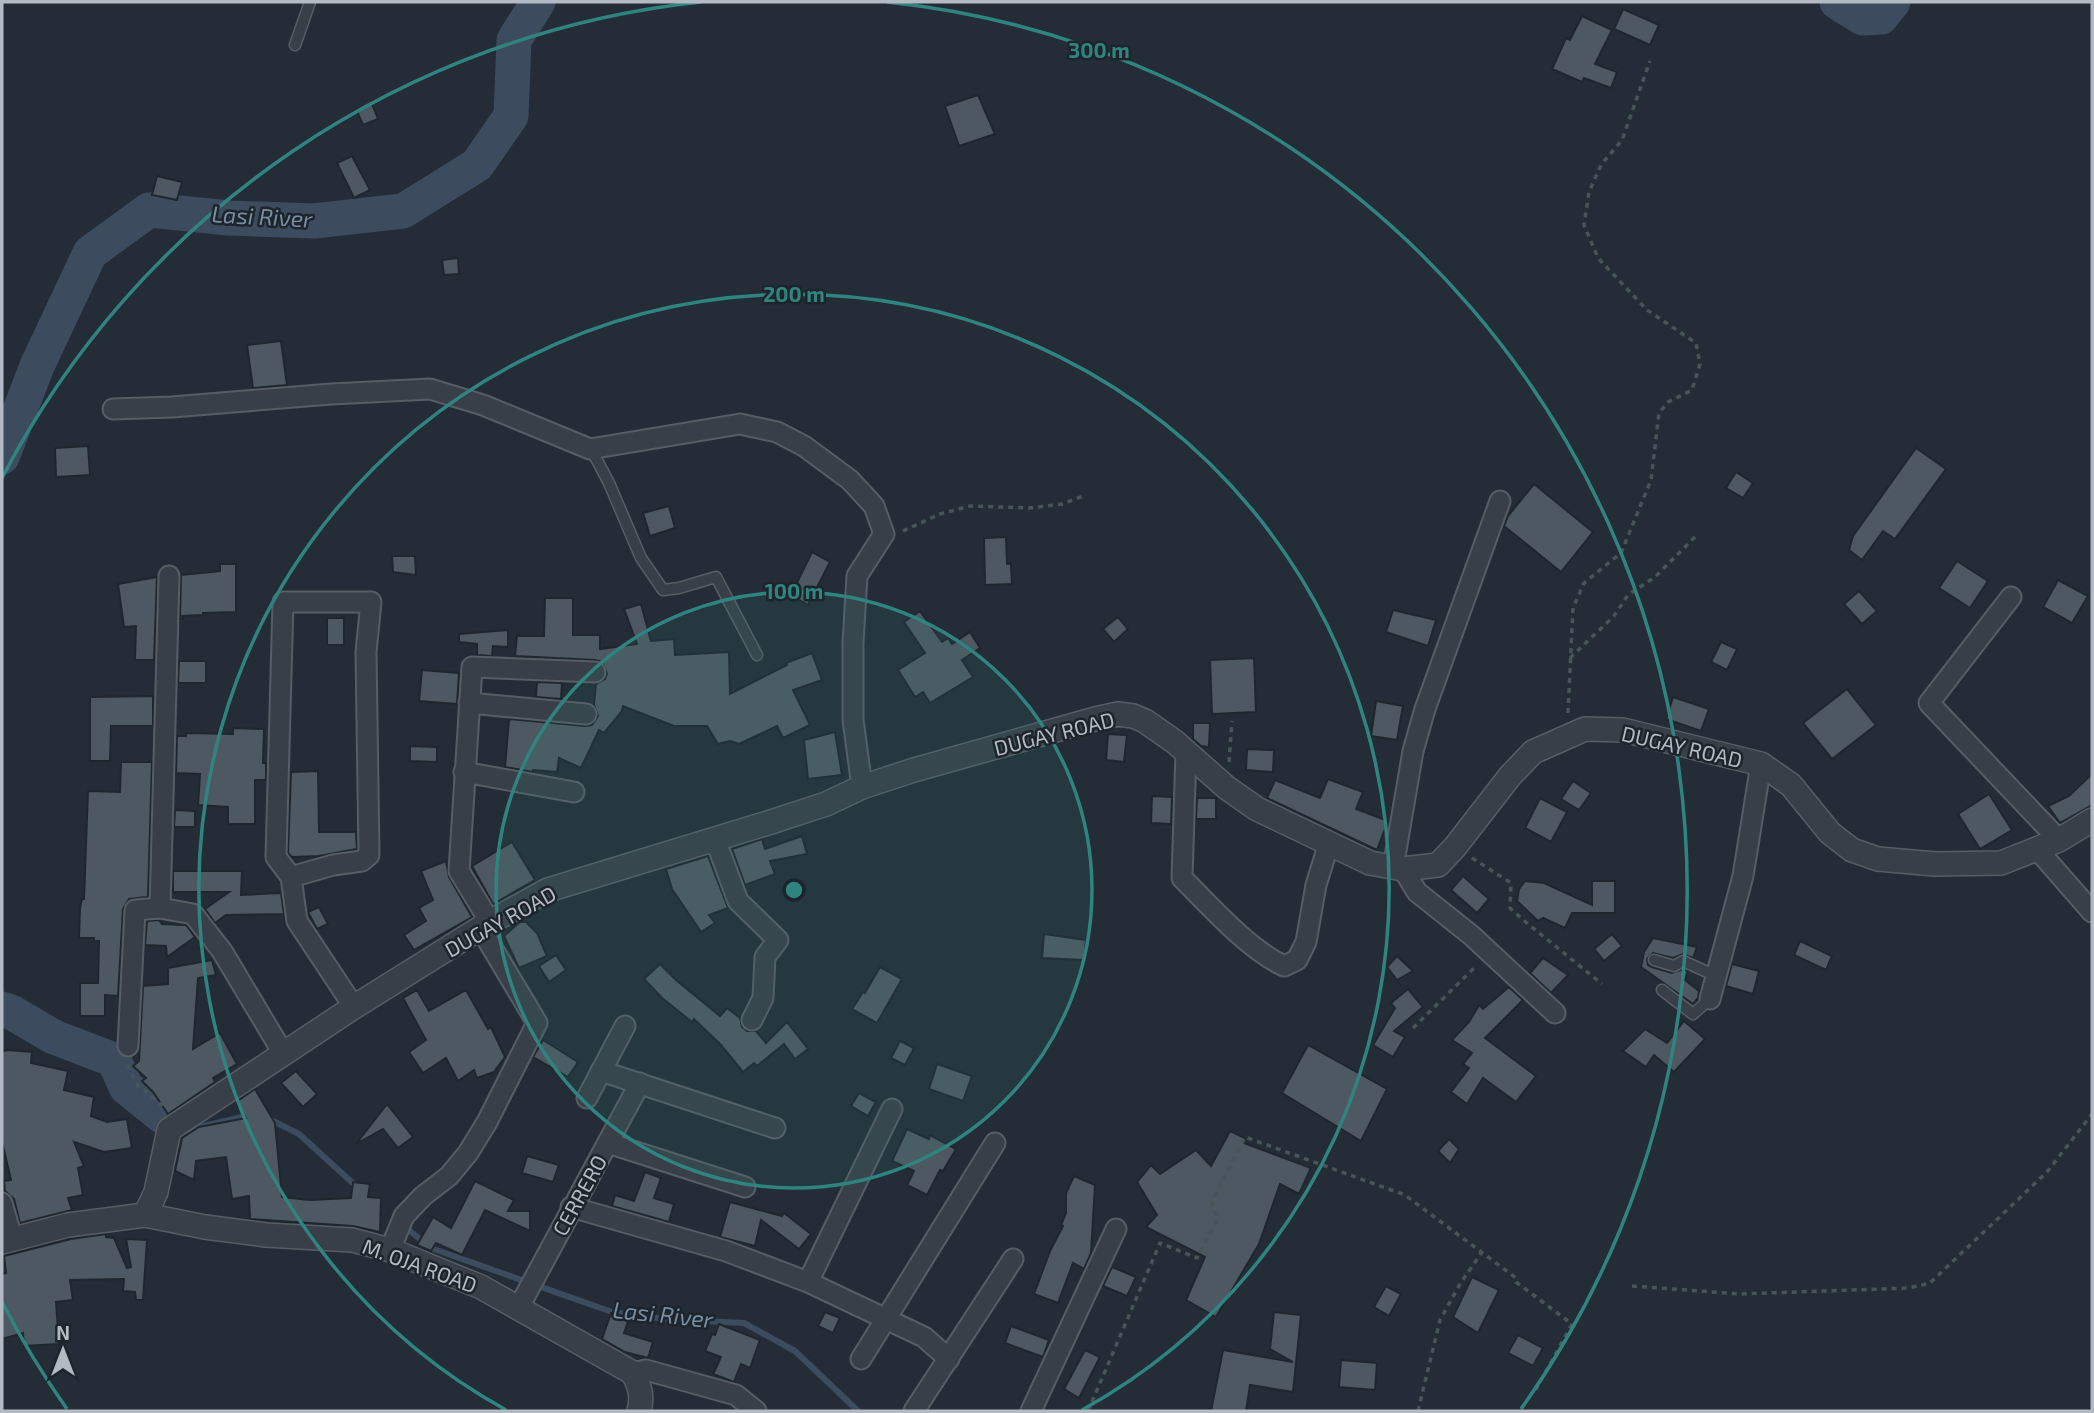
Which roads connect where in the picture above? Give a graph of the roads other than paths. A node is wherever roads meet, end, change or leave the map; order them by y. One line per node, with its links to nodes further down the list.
1 (310, 2): 2 (lane)
2 (295, 45)
3 (113, 409): 4 (street)
4 (590, 449): 8 (lane); 15 (street)
5 (1500, 501): 22 (street)
6 (169, 576): 24 (street)
7 (2011, 597): 19 (street)
8 (757, 655)
9 (595, 673): 10 (street)
10 (469, 703): 11 (street); 14 (street)
11 (586, 714)
12 (1186, 751): 15 (street, DUGAY ROAD); 20 (street, DUGAY ROAD); 20 (street)
13 (1761, 764): 21 (street, DUGAY ROAD); 22 (street, DUGAY ROAD); 28 (street)
14 (464, 772): 16 (street); 26 (street)
15 (862, 787): 18 (street, DUGAY ROAD)
16 (574, 792)
17 (2092, 820): 19 (street, DUGAY ROAD)
18 (715, 839): 26 (street, DUGAY ROAD); 33 (street)
19 (2059, 840): 21 (street, DUGAY ROAD)
20 (1329, 843): 22 (street, DUGAY ROAD)
21 (2037, 849): 25 (street)
22 (1398, 869): 32 (street)
23 (291, 877): 23 (street); 31 (street)
24 (160, 908): 35 (street); 36 (street)
25 (2092, 912)
26 (486, 926): 31 (street, DUGAY ROAD); 50 (street)
27 (1654, 960): 28 (lane)
28 (1716, 976): 30 (street)
29 (1661, 990): 30 (lane)
30 (1710, 999)
31 (354, 1007): 36 (street, DUGAY ROAD)
32 (1555, 1013)
33 (752, 1020)
34 (625, 1026): 37 (street)
35 (128, 1046)
36 (283, 1054): 47 (street, DUGAY ROAD)
37 (601, 1071): 38 (street); 39 (street)
38 (640, 1083): 41 (street); 42 (street, CERRERO)
39 (587, 1098)
40 (892, 1109): 52 (street)
41 (775, 1129)
42 (608, 1143): 44 (street); 46 (street, CERRERO)
43 (995, 1143): 54 (street)
44 (745, 1187)
45 (2, 1203): 49 (street)
46 (571, 1207): 52 (street); 53 (street, CERRERO)
47 (145, 1215): 49 (street, M. OJA ROAD); 50 (street, M. OJA ROAD)
48 (1116, 1229): 61 (street)
49 (7, 1240)
50 (390, 1250): 53 (street, M. OJA ROAD)
51 (1013, 1259): 56 (street)
52 (808, 1282): 54 (street)
53 (519, 1307): 57 (street, M. OJA ROAD)
54 (886, 1319): 55 (street); 56 (street)
55 (861, 1359)
56 (949, 1359): 60 (street)
57 (633, 1373): 58 (street); 59 (street)
58 (639, 1411)
59 (756, 1411)
60 (914, 1411)
61 (1031, 1411)

